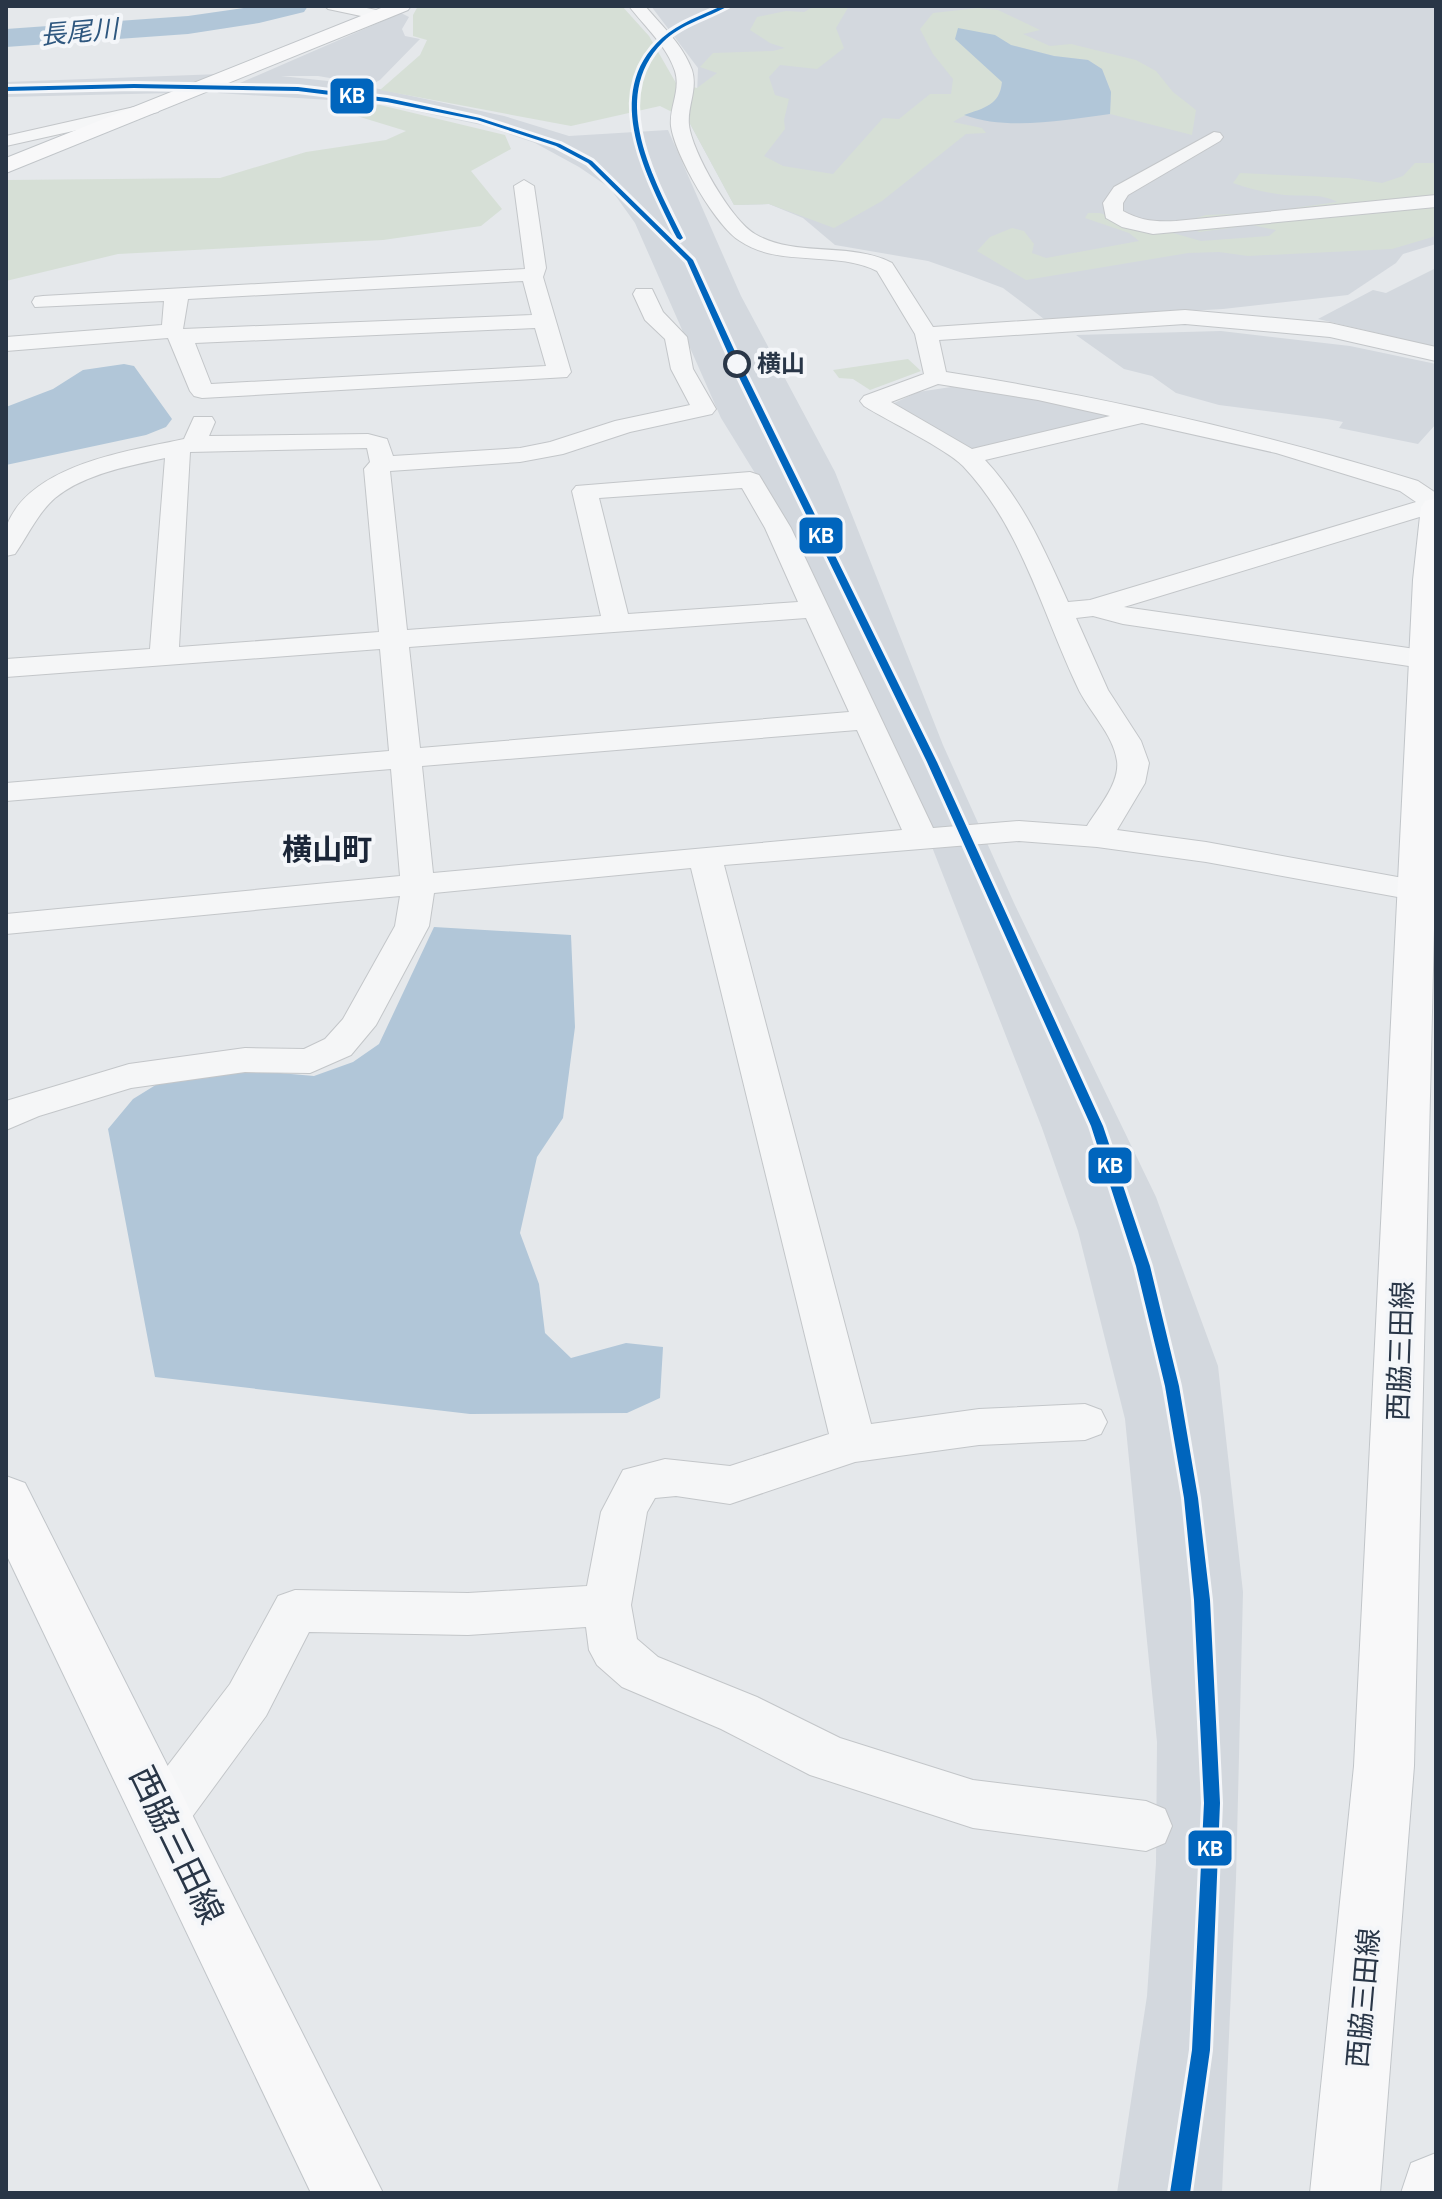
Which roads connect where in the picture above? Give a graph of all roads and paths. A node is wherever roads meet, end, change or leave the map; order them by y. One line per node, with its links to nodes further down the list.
1 (333, 6): 4 (street)
2 (402, 6): 4 (main road)
3 (637, 6): 17 (street)
4 (380, 15): 5 (main road)
5 (152, 108): 7 (street); 8 (main road)
6 (1214, 137): 10 (street)
7 (6, 141)
8 (6, 166)
9 (524, 186): 11 (street)
10 (1436, 201)
11 (532, 277): 12 (street); 15 (street)
12 (182, 293): 14 (street); 16 (street)
13 (644, 294): 25 (street)
14 (43, 302)
15 (544, 321): 16 (street); 21 (street)
16 (176, 334): 18 (street); 21 (street)
17 (926, 334): 19 (street); 20 (street)
18 (6, 344)
19 (1436, 354)
20 (936, 377): 22 (street); 24 (street)
21 (202, 391): 23 (street)
22 (1142, 416): 24 (street); 26 (street)
23 (186, 446): 25 (street); 27 (street); 34 (street)
24 (968, 457): 31 (street)
25 (383, 464): 33 (street)
26 (1436, 505): 29 (street); 35 (main road, 西脇三田線)
27 (18, 512): 28 (street)
28 (6, 548)
29 (1093, 608): 31 (street); 35 (street)
30 (814, 609): 32 (street); 32 (street); 37 (street)
31 (1057, 612): 40 (street)
32 (616, 622): 33 (street)
33 (395, 639): 34 (street); 38 (street)
34 (164, 658): 36 (street)
35 (1432, 661): 44 (main road, 西脇三田線)
36 (6, 668)
37 (866, 720): 38 (street); 41 (street)
38 (406, 760): 39 (street); 43 (street)
39 (6, 792)
40 (1097, 837): 41 (street); 44 (street)
41 (922, 838): 42 (street)
42 (705, 857): 43 (street); 48 (street)
43 (418, 886): 45 (street); 46 (street)
44 (1426, 892): 54 (main road, 西脇三田線)
45 (6, 924)
46 (6, 1117)
47 (1085, 1422): 48 (street)
48 (854, 1444): 50 (street)
49 (6, 1498): 51 (main road, 西脇三田線)
50 (607, 1605): 51 (street); 52 (street)
51 (162, 1815): 53 (main road, 西脇三田線)
52 (1146, 1826)
53 (348, 2193)
54 (1345, 2193)

